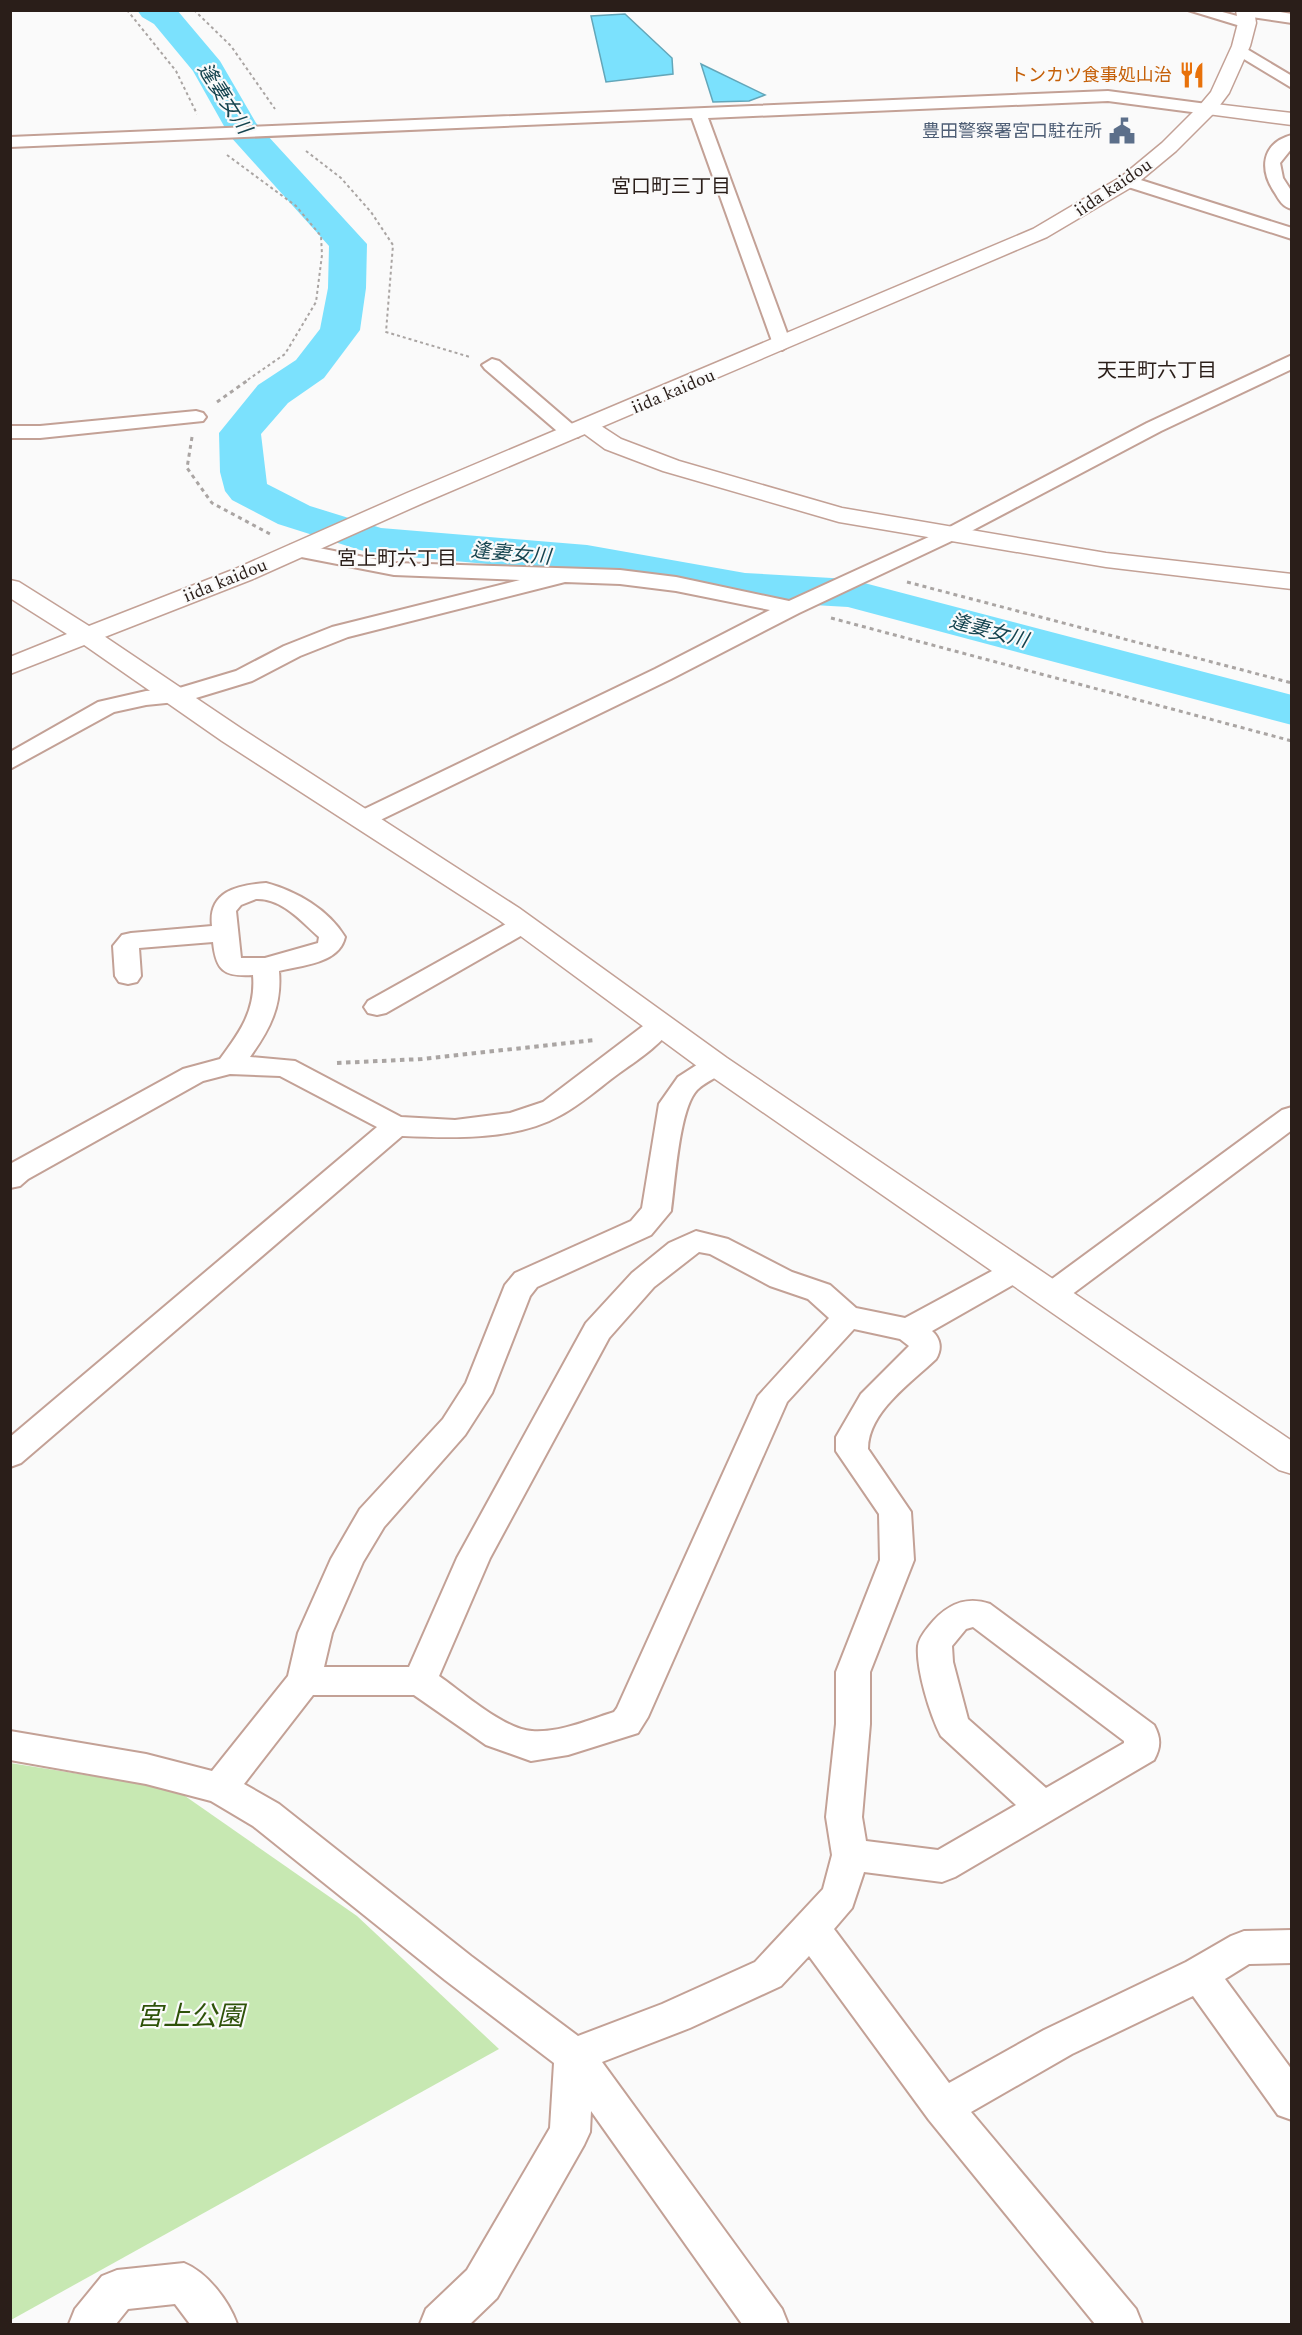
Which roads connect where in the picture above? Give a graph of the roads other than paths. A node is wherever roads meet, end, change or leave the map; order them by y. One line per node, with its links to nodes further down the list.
1 (1195, 10): 2 (street)
2 (1246, 15): 3 (street); 4 (main road, iida kaidou)
3 (1292, 19)
4 (1240, 50): 5 (street); 6 (main road, iida kaidou)
5 (1292, 83)
6 (1207, 109): 7 (street); 8 (main road); 11 (main road, iida kaidou)
7 (698, 113): 10 (street); 14 (street)
8 (1292, 119)
9 (1292, 140): 12 (street)
10 (10, 142)
11 (1128, 181): 13 (street); 14 (main road, iida kaidou)
12 (1292, 204)
13 (1292, 234)
14 (782, 344): 18 (main road, iida kaidou)
15 (1292, 361): 20 (street)
16 (492, 365): 18 (street)
17 (196, 417): 19 (street)
18 (579, 430): 20 (main road); 21 (main road, iida kaidou)
19 (10, 432)
20 (951, 534): 23 (main road); 25 (street)
21 (307, 547): 22 (street); 26 (main road, iida kaidou)
22 (561, 576): 25 (street); 28 (street)
23 (1292, 582)
24 (10, 587): 26 (main road)
25 (796, 606): 30 (street)
26 (86, 635): 27 (main road, iida kaidou); 28 (main road)
27 (10, 666)
28 (177, 696): 29 (street); 30 (main road)
29 (10, 762)
30 (363, 819): 31 (main road)
31 (522, 925): 35 (street); 36 (main road)
32 (226, 933): 33 (street); 33 (street); 34 (street)
33 (265, 966): 37 (street)
34 (128, 976)
35 (377, 1007)
36 (660, 1026): 38 (main road); 40 (street)
37 (230, 1065): 40 (street); 41 (street)
38 (716, 1065): 42 (main road); 48 (street)
39 (1292, 1116): 43 (street)
40 (396, 1126): 46 (street)
41 (10, 1179)
42 (1015, 1271): 43 (main road); 45 (street)
43 (1052, 1294): 47 (main road)
44 (847, 1317): 45 (street); 49 (street); 49 (street)
45 (909, 1330): 53 (street)
46 (10, 1455)
47 (1292, 1460)
48 (304, 1681): 49 (street); 51 (street)
49 (420, 1682)
50 (10, 1745): 51 (street)
51 (220, 1788): 57 (street)
52 (1040, 1805): 53 (street)
53 (850, 1855): 54 (street)
54 (811, 1928): 57 (street); 59 (street)
55 (1292, 1946): 56 (street)
56 (1199, 1974): 58 (street); 59 (street)
57 (574, 2055): 62 (street); 63 (street)
58 (1292, 2102)
59 (943, 2107): 64 (street)
60 (90, 2325): 61 (street)
61 (216, 2325)
62 (441, 2325)
63 (767, 2325)
64 (1121, 2325)

